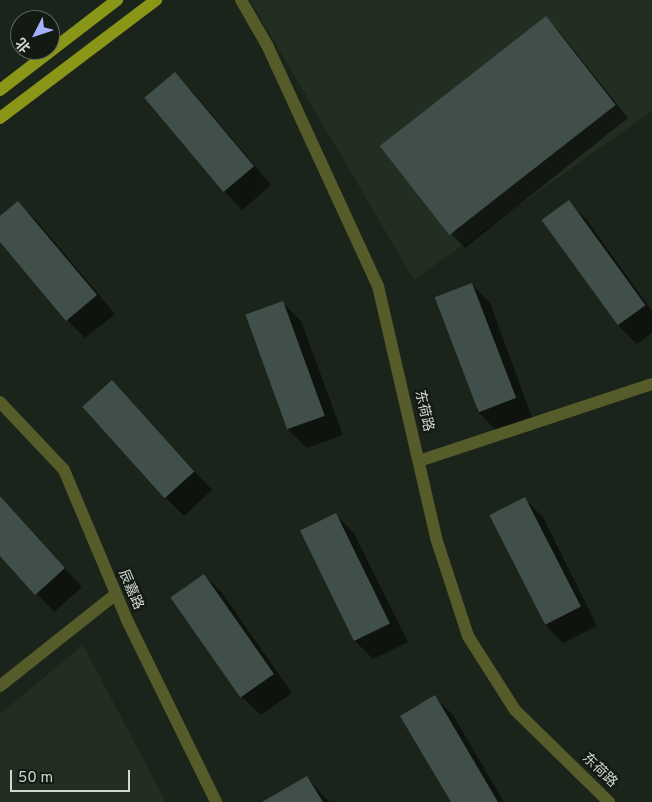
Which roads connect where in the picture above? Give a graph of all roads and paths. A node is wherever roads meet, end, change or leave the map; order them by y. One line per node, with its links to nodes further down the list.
1 (116, 0): 4 (main road)
2 (156, 0): 5 (main road)
3 (241, 0): 8 (street, 东荷路)
4 (0, 90)
5 (0, 118)
6 (652, 384): 8 (street)
7 (0, 402): 9 (street, 辰嘉路)
8 (419, 461): 11 (street, 东荷路)
9 (116, 594): 10 (street); 12 (street, 辰嘉路)
10 (0, 686)
11 (604, 801)
12 (216, 802)

